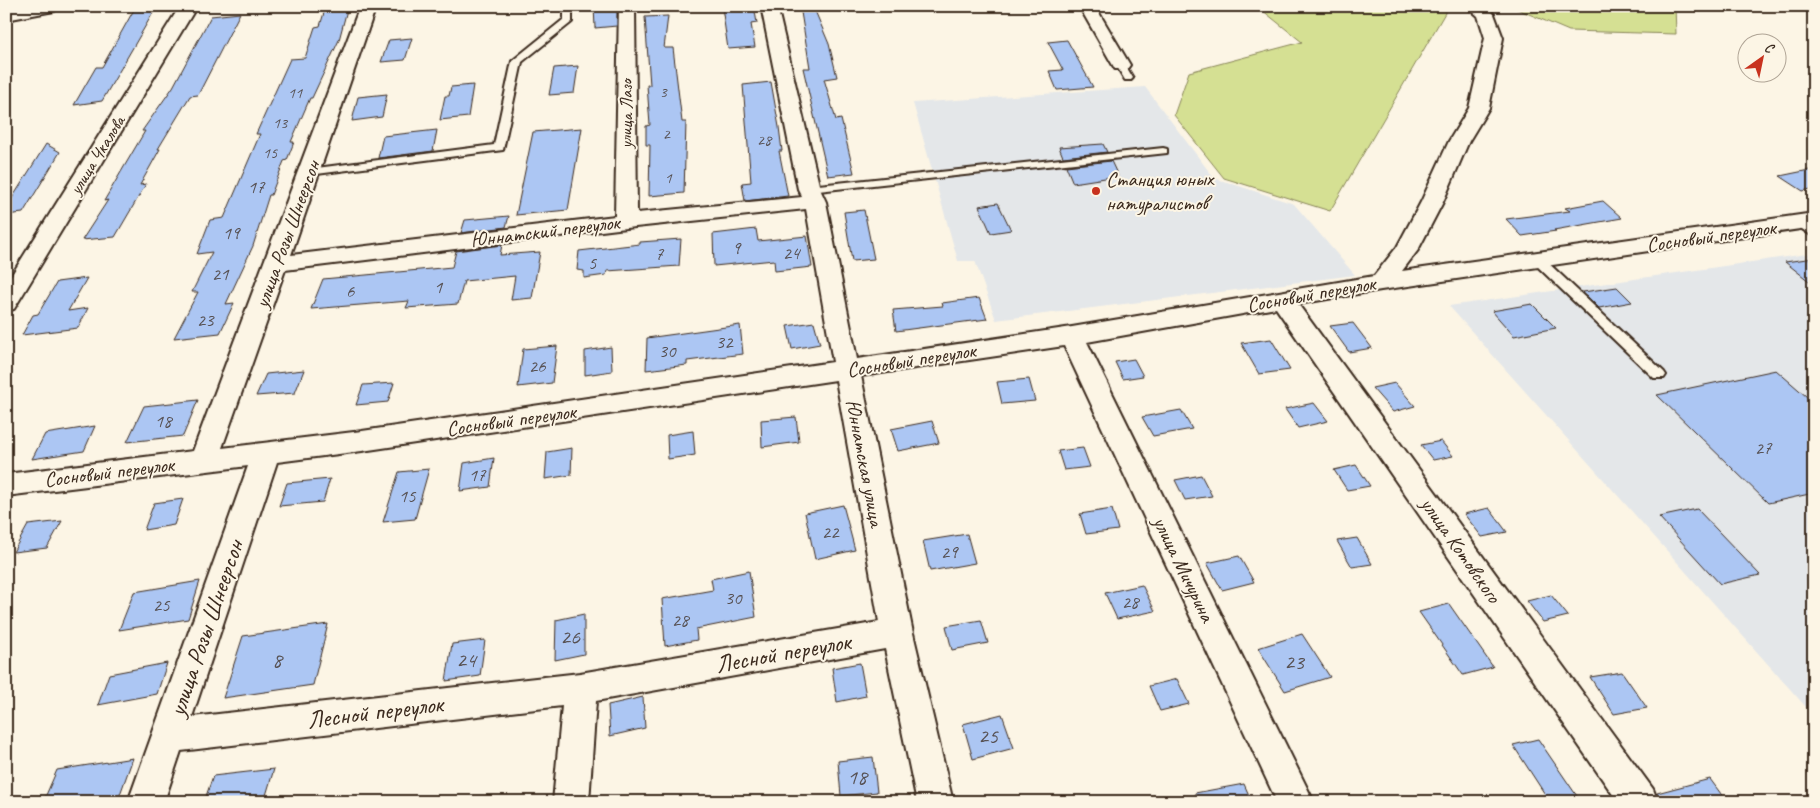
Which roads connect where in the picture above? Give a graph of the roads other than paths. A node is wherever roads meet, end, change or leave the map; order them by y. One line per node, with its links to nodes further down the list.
1 (54, 6): 9 (street)
2 (189, 6): 20 (street, улица Чкалова)
3 (368, 6): 12 (street, улица Розы Шнеерсон)
4 (568, 6): 12 (lane)
5 (627, 6): 14 (street, улица Лазо)
6 (769, 6): 13 (street, Юннатская улица)
7 (1087, 6): 10 (street)
8 (1474, 6): 18 (street)
9 (6, 15)
10 (1124, 72)
11 (1163, 151): 13 (lane)
12 (309, 172): 17 (street, улица Розы Шнеерсон)
13 (812, 195): 14 (street, Юннатский переулок); 22 (street, Юннатская улица)
14 (626, 221): 17 (street, Юннатский переулок)
15 (1809, 225): 16 (street, Сосновый переулок)
16 (1539, 261): 18 (street, Сосновый переулок); 23 (lane)
17 (276, 264): 25 (street, улица Розы Шнеерсон)
18 (1382, 282): 19 (street, Сосновый переулок)
19 (1282, 299): 21 (street, Сосновый переулок); 34 (street, улица Котовского)
20 (6, 303)
21 (1072, 336): 22 (street, Сосновый переулок); 33 (street, улица Мичурина)
22 (847, 370): 24 (street, Сосновый переулок); 27 (street, Юннатская улица)
23 (1659, 375)
24 (266, 453): 25 (street, Сосновый переулок); 29 (street, улица Розы Шнеерсон)
25 (203, 461): 26 (street, Сосновый переулок)
26 (6, 484)
27 (897, 633): 28 (street, Лесной переулок); 32 (street, Юннатская улица)
28 (580, 688): 29 (street, Лесной переулок); 31 (street)
29 (170, 736): 30 (street, улица Розы Шнеерсон)
30 (146, 802)
31 (571, 802)
32 (934, 802)
33 (1296, 802)
34 (1640, 802)

